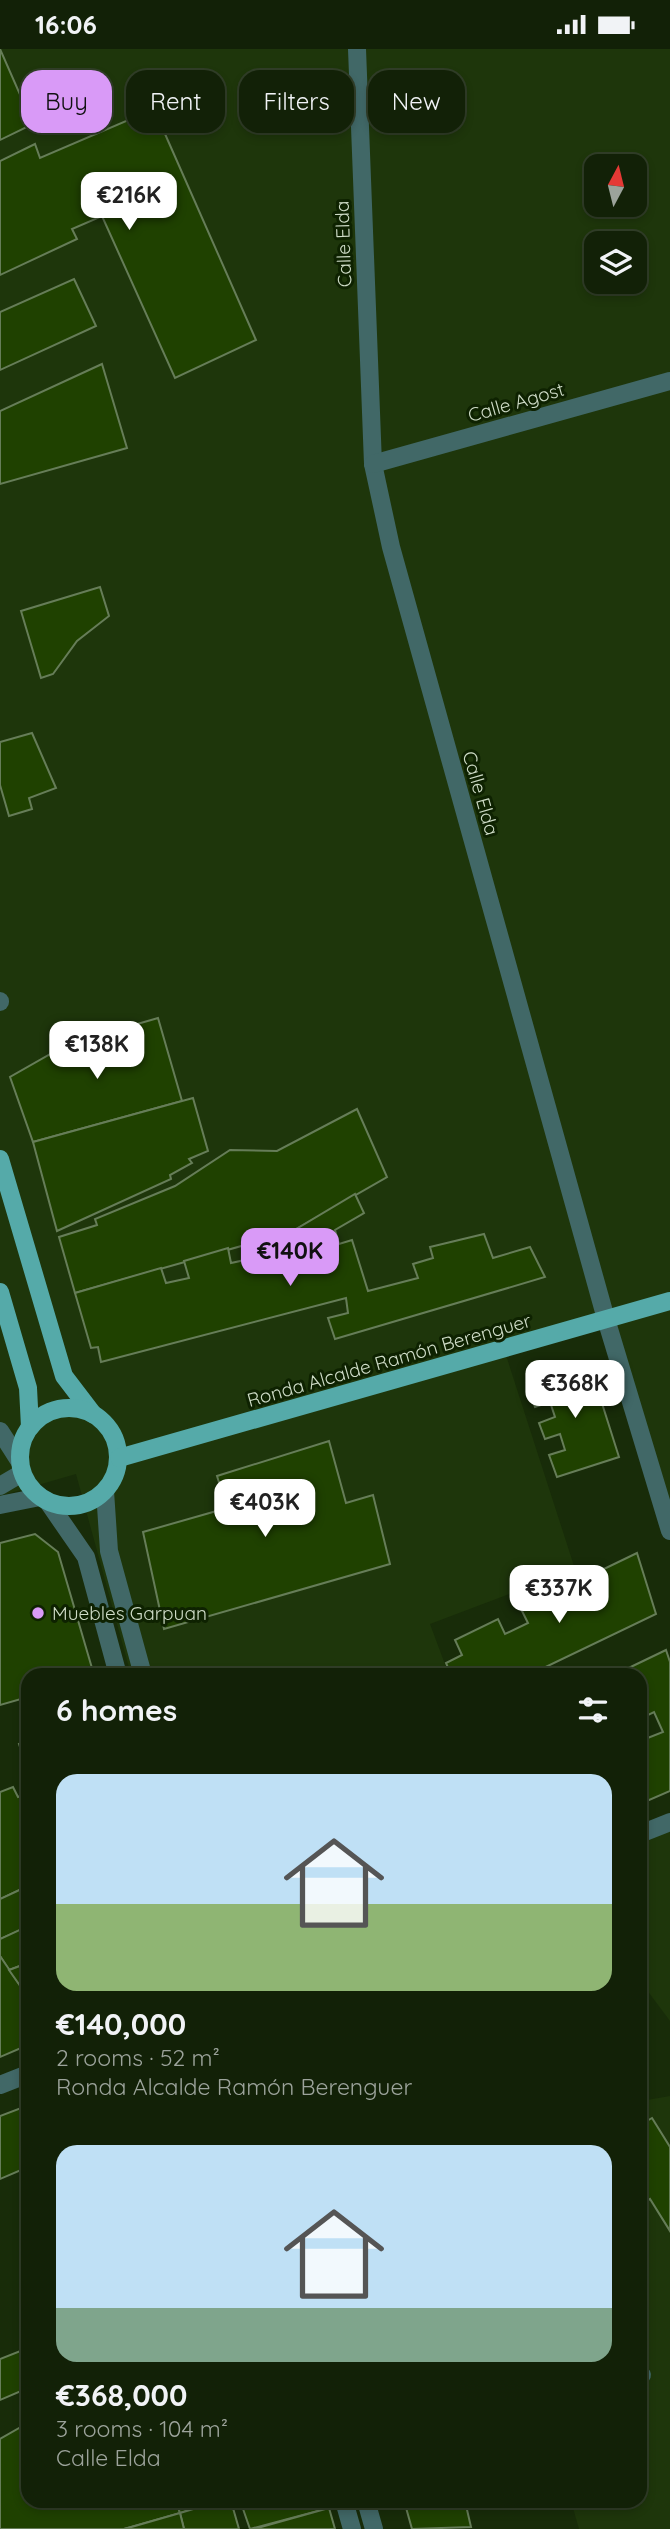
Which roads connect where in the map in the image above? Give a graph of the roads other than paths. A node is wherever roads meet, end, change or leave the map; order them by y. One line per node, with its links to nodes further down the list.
1 (357, 49): 3 (street, Calle Elda)
2 (670, 381): 3 (street, Calle Agost)
3 (373, 464): 7 (street, Calle Elda)
4 (0, 1159): 8 (main road)
5 (0, 1292): 9 (main road)
6 (670, 1301): 7 (main road, Ronda Alcalde Ramón Berenguer)
7 (606, 1319): 11 (main road, Ronda Alcalde Ramón Berenguer); 17 (street, Calle Elda)
8 (93, 1414): 9 (main road); 11 (main road)
9 (30, 1427): 12 (main road)
10 (0, 1431): 12 (street)
11 (119, 1458): 14 (main road)
12 (21, 1467): 13 (street); 15 (main road)
13 (0, 1486)
14 (105, 1491): 15 (main road); 19 (street)
15 (44, 1499): 16 (street); 18 (street)
16 (0, 1505)
17 (670, 1531)
18 (116, 1668)
19 (141, 1668)
20 (670, 1822): 21 (street)
21 (647, 1831)
22 (21, 2077): 23 (street)
23 (0, 2085)
24 (348, 2508): 26 (street)
25 (368, 2508): 27 (street)
26 (352, 2529)
27 (374, 2529)

